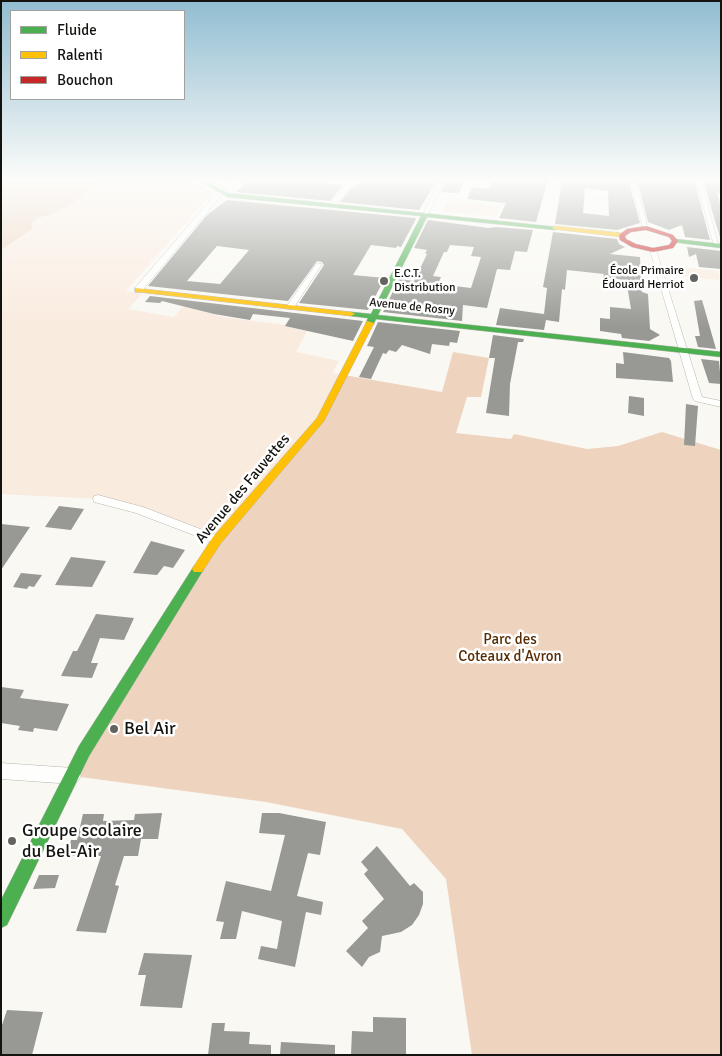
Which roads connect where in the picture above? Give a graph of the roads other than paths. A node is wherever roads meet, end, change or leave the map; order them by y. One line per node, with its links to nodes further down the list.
1 (188, 229): 12 (street, Avenue de Rosny)
2 (417, 229): 13 (street, Avenue des Fauvettes)
3 (555, 229): 7 (street)
4 (635, 229): 7 (street)
5 (651, 229): 8 (street)
6 (714, 229): 9 (street)
7 (622, 236): 10 (street)
8 (675, 241): 9 (street); 10 (street)
9 (719, 246)
10 (653, 250): 14 (street)
11 (319, 264): 12 (street)
12 (290, 308): 13 (street, Avenue de Rosny)
13 (374, 316): 14 (street, Avenue de Rosny); 18 (street, Avenue des Fauvettes)
14 (682, 347): 15 (street, Avenue de Rosny); 16 (street)
15 (721, 355)
16 (721, 404)
17 (98, 499): 18 (street)
18 (217, 540): 20 (street, Avenue des Fauvettes)
19 (1, 771): 20 (street)
20 (73, 776): 21 (street, Avenue des Fauvettes)
21 (1, 919)

